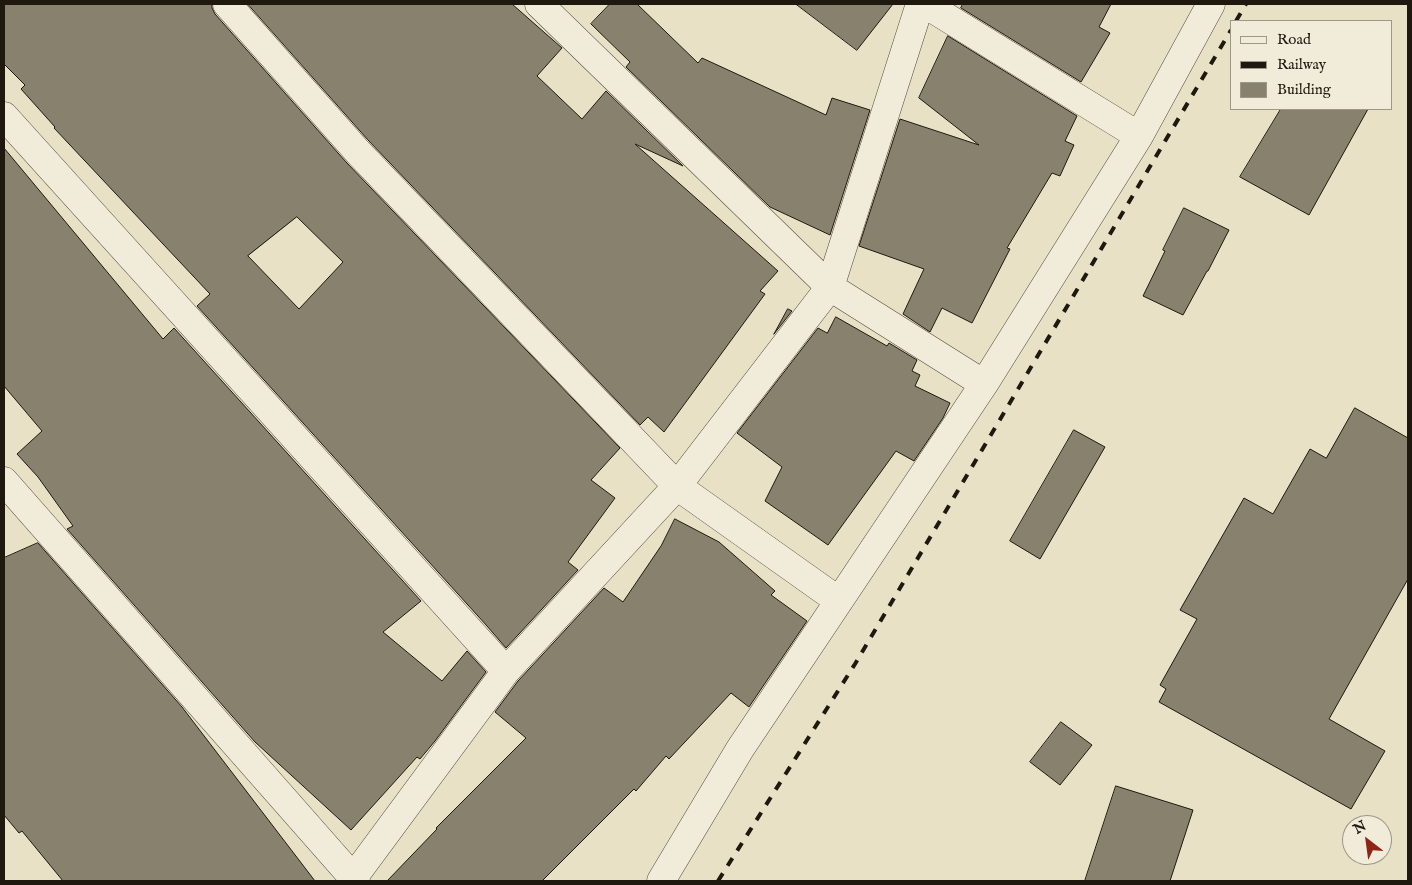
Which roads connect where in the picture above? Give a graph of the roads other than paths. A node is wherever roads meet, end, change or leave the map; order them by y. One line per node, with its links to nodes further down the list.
1 (227, 4): 11 (street)
2 (539, 4): 8 (street)
3 (920, 4): 8 (street)
4 (925, 4): 7 (street)
5 (1211, 4): 7 (street)
6 (4, 116): 13 (street)
7 (1139, 136): 9 (street)
8 (830, 287): 9 (street); 11 (street)
9 (984, 384): 12 (street)
10 (4, 481): 14 (street)
11 (677, 486): 12 (street); 13 (street)
12 (839, 601): 15 (street)
13 (506, 671): 14 (street)
14 (355, 879)
15 (661, 881)

